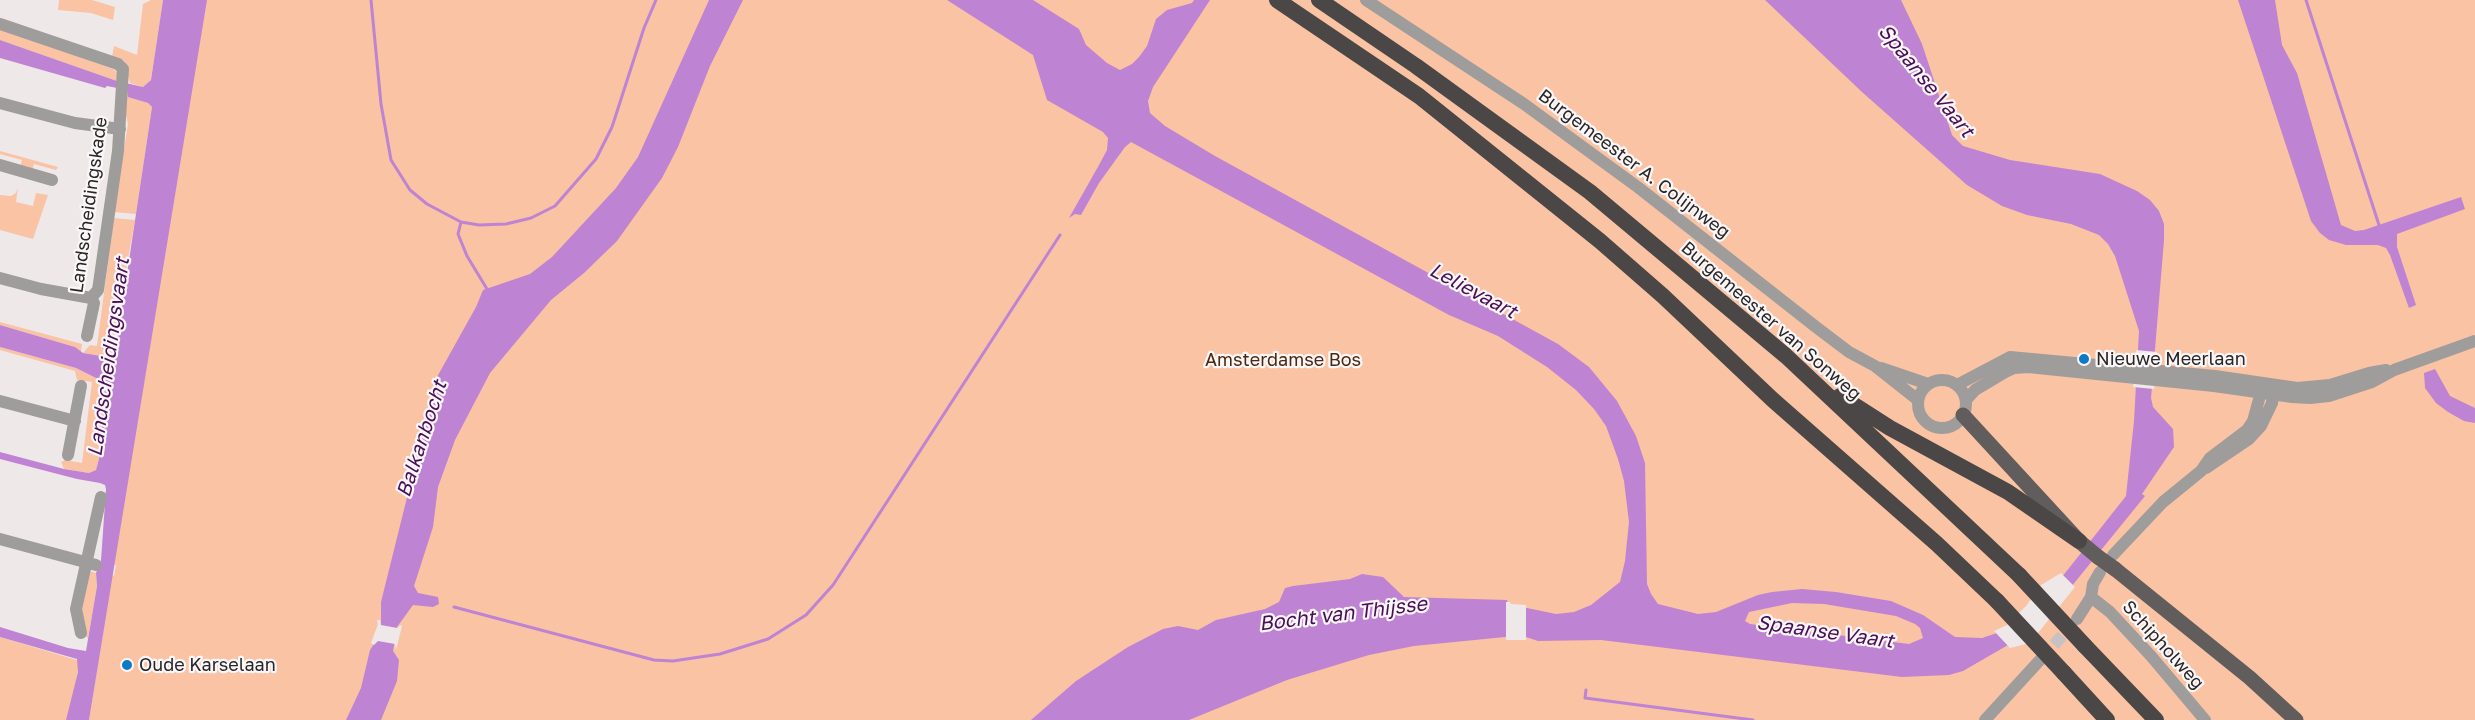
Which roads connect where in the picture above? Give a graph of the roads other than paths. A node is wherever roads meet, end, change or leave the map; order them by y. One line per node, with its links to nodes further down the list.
1 (1277, 0): 35 (highway, bridge)
2 (1319, 0): 13 (highway, Burgemeester van Sonweg)
3 (1366, 0): 14 (street, Burgemeester A. Colijnweg)
4 (0, 24): 6 (street, Landscheidingskade)
5 (0, 103): 6 (street)
6 (120, 129): 10 (street, Landscheidingskade)
7 (0, 165): 8 (street)
8 (52, 180)
9 (0, 278): 10 (street)
10 (90, 298): 11 (street, Landscheidingskade)
11 (87, 336)
12 (2475, 341): 19 (street)
13 (1786, 356): 27 (highway); 36 (highway, Burgemeester van Sonweg, bridge)
14 (1875, 366): 16 (street, Burgemeester A. Colijnweg); 20 (street, Burgemeester A. Colijnweg)
15 (2124, 372): 17 (street); 19 (street); 22 (street)
16 (1928, 384): 17 (street); 20 (street)
17 (1957, 385): 22 (street)
18 (81, 386): 23 (street)
19 (2267, 390): 29 (street)
20 (1918, 400): 22 (street)
21 (0, 401): 23 (street)
22 (1964, 408): 27 (main road)
23 (75, 422): 24 (street)
24 (68, 455)
25 (100, 497): 28 (street)
26 (0, 539): 28 (street)
27 (2079, 541): 29 (main road, bridge)
28 (91, 564): 32 (street)
29 (2109, 565): 30 (street); 38 (main road)
30 (2091, 597): 31 (street); 37 (street, Schipholweg)
31 (2077, 619)
32 (81, 633)
33 (2040, 660): 34 (street)
34 (1985, 720)
35 (2107, 720)
36 (2156, 720)
37 (2205, 720)
38 (2296, 720)

